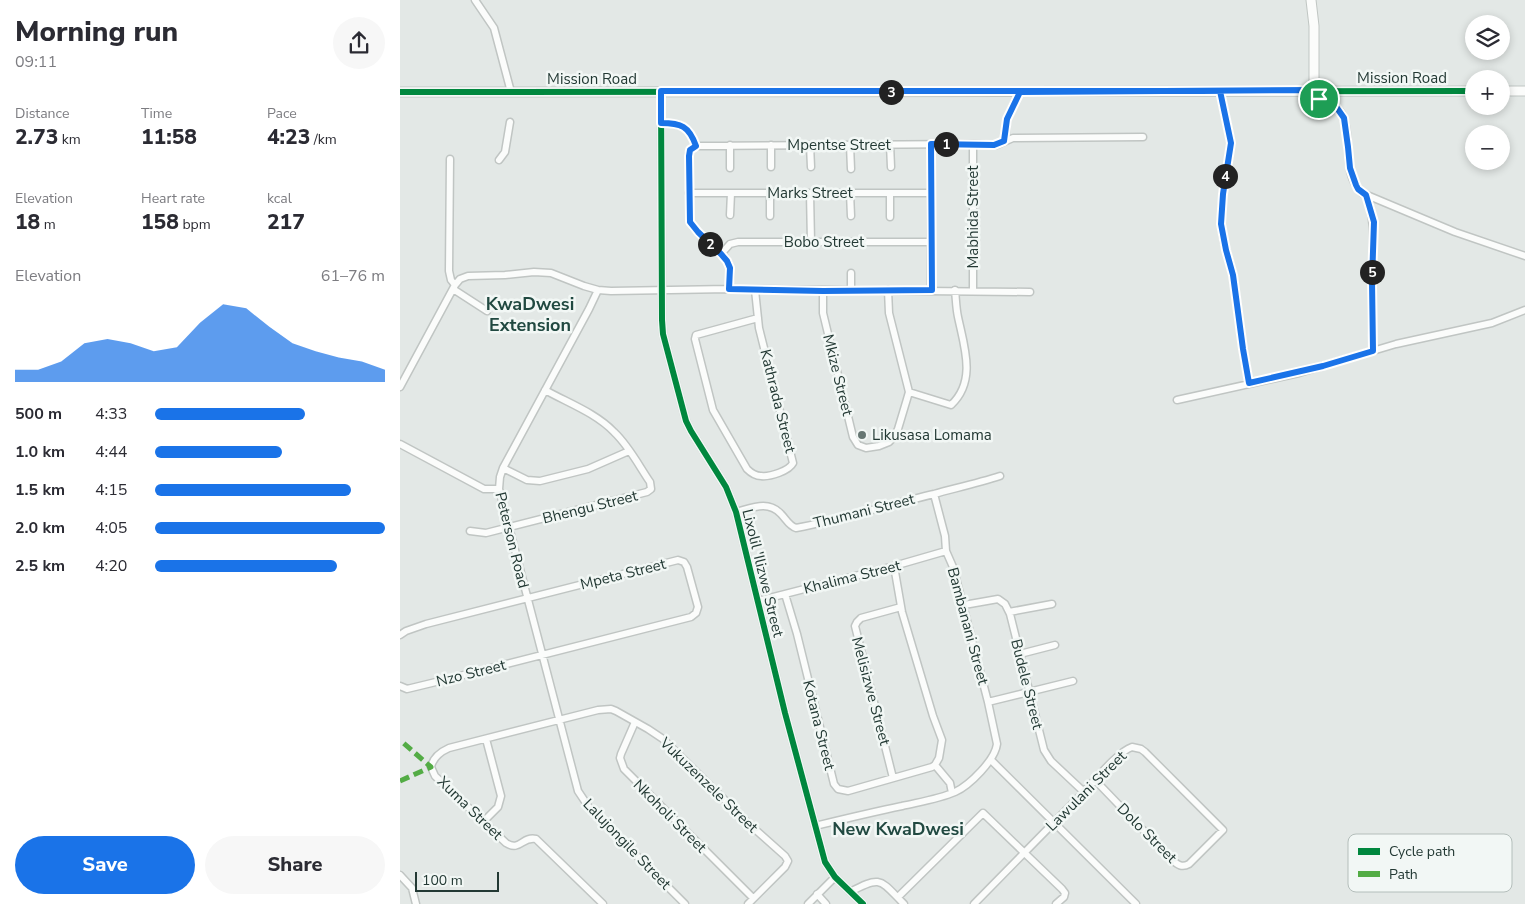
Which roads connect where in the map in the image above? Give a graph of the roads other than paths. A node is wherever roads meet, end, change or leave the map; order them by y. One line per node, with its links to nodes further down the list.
1 (475, 0): 10 (street)
2 (1311, 0): 3 (street)
3 (1314, 90): 5 (street, Mission Road); 6 (street, Mission Road); 38 (street)
4 (661, 91): 10 (street, Mission Road); 11 (street, Mission Road); 13 (street, Lixolil 'Ilizwe Street)
5 (1220, 91): 11 (street, Mission Road); 64 (street)
6 (1465, 91)
7 (1510, 91): 8 (street)
8 (1525, 91)
9 (400, 92): 10 (street, Mission Road)
10 (511, 92)
11 (1020, 92): 15 (street)
12 (510, 122): 25 (street)
13 (661, 123): 23 (street); 51 (street, Lixolil 'Ilizwe Street)
14 (1143, 137): 15 (street, Mpentse Street)
15 (1004, 141): 19 (street, Mpentse Street)
16 (850, 144): 17 (street, Mpentse Street); 22 (street, Mpentse Street); 30 (street)
17 (890, 144): 18 (street, Mpentse Street); 26 (street)
18 (931, 144): 19 (street, Mpentse Street); 35 (street)
19 (973, 144): 57 (street, Mabhida Street)
20 (730, 145): 21 (street, Mpentse Street); 23 (street, Mpentse Street); 29 (street)
21 (770, 145): 22 (street, Mpentse Street); 27 (street)
22 (810, 145): 28 (street)
23 (696, 146): 31 (street)
24 (450, 159): 48 (street)
25 (499, 160)
26 (891, 166)
27 (771, 167)
28 (811, 167)
29 (730, 168)
30 (850, 169)
31 (689, 193): 32 (street, Marks Street); 45 (street)
32 (730, 193): 33 (street, Marks Street); 39 (street)
33 (770, 193): 34 (street, Marks Street); 40 (street)
34 (810, 193): 36 (street, Marks Street); 43 (street)
35 (931, 193): 37 (street, Marks Street); 44 (street)
36 (850, 194): 37 (street, Marks Street); 41 (street)
37 (890, 194): 42 (street)
38 (1366, 195): 46 (street); 63 (street)
39 (730, 215)
40 (770, 216)
41 (851, 216)
42 (890, 217)
43 (811, 242): 44 (street, Bobo Street); 45 (street, Bobo Street)
44 (931, 242): 55 (street)
45 (721, 254): 49 (street)
46 (1525, 256)
47 (851, 273): 53 (street)
48 (454, 287): 50 (street); 61 (street); 65 (street)
49 (729, 289): 51 (street); 52 (street)
50 (598, 290): 51 (street); 66 (street, Peterson Road)
51 (662, 290): 75 (street, Lixolil 'Ilizwe Street)
52 (756, 290): 58 (street); 62 (street, Kathrada Street)
53 (851, 290): 54 (street); 58 (street)
54 (888, 290): 55 (street); 67 (street)
55 (932, 290): 56 (street)
56 (955, 290): 57 (street); 67 (street)
57 (973, 290): 59 (street)
58 (823, 291): 67 (street, Mkize Street)
59 (1030, 292)
60 (1525, 310): 63 (street)
61 (487, 311)
62 (758, 318): 62 (street, Kathrada Street)
63 (1373, 351): 64 (street)
64 (1249, 383): 68 (street)
65 (400, 387)
66 (545, 390): 70 (street, Bhengu Street); 71 (street, Peterson Road)
67 (909, 392)
68 (1177, 400)
69 (400, 444): 73 (street)
70 (629, 451): 71 (street); 76 (street, Bhengu Street)
71 (503, 468): 73 (street, Peterson Road)
72 (1000, 476): 74 (street, Thumani Street)
73 (499, 489): 76 (street, Peterson Road)
74 (934, 494): 75 (street, Thumani Street); 78 (street, Bambanani Street)
75 (736, 512): 82 (street, Lixolil 'Ilizwe Street)
76 (509, 528): 77 (street, Bhengu Street); 81 (street, Peterson Road)
77 (470, 531)
78 (946, 551): 79 (street, Khalima Street); 84 (street, Bambanani Street)
79 (894, 566): 80 (street, Khalima Street); 85 (street)
80 (786, 594): 82 (street, Khalima Street); 101 (street, Kotana Street)
81 (527, 599): 87 (street); 90 (street, Peterson Road); 90 (street, Mpeta Street)
82 (758, 601): 107 (street, Lixolil 'Ilizwe Street)
83 (1052, 604): 86 (street)
84 (964, 605): 86 (street); 94 (street, Bambanani Street)
85 (901, 607): 99 (street); 101 (street, Melisizwe Street)
86 (1009, 612): 89 (street, Budele Street)
87 (400, 635)
88 (1055, 645): 89 (street)
89 (1020, 654): 93 (street, Budele Street)
90 (542, 655): 92 (street, Nzo Street); 95 (street, Peterson Road)
91 (1073, 681): 93 (street)
92 (400, 686)
93 (1029, 691): 94 (street); 103 (street, Budele Street)
94 (988, 702): 98 (street, Bambanani Street)
95 (559, 721): 96 (street, Vukuzenzele Street); 97 (street, Vukuzenzele Street); 118 (street, Lalujongile Street)
96 (635, 722): 115 (street, Nkoholi Street); 115 (street, Vukuzenzele Street)
97 (486, 739): 100 (street, Vukuzenzele Street); 105 (street)
98 (991, 760): 104 (street); 106 (street)
99 (935, 764): 101 (street, Kotana Street); 104 (street)
100 (431, 767): 105 (street, Xuma Street)
101 (893, 778)
102 (1095, 780): 103 (street, Lawulani Street); 108 (street, Lawulani Street); 108 (street, Dolo Street)
103 (1084, 792): 106 (street, Lawulani Street)
104 (952, 793): 107 (street)
105 (483, 822): 117 (street, Xuma Street)
106 (1054, 823): 109 (street, Lawulani Street); 126 (street)
107 (815, 826): 111 (street, Lixolil 'Ilizwe Street)
108 (1223, 830)
109 (1024, 854): 114 (street); 124 (street, Lawulani Street); 125 (street)
110 (400, 875): 116 (street)
111 (835, 877): 112 (street, Lixolil 'Ilizwe Street); 113 (street)
112 (850, 892): 114 (street); 122 (street, Lixolil 'Ilizwe Street)
113 (817, 894): 120 (street); 121 (street)
114 (898, 897): 123 (street)
115 (753, 898): 119 (street, Vukuzenzele Street)
116 (416, 904)
117 (603, 904)
118 (685, 904)
119 (748, 904)
120 (808, 904)
121 (826, 904)
122 (863, 904)
123 (904, 904)
124 (974, 904)
125 (1056, 904)
126 (1136, 904)

